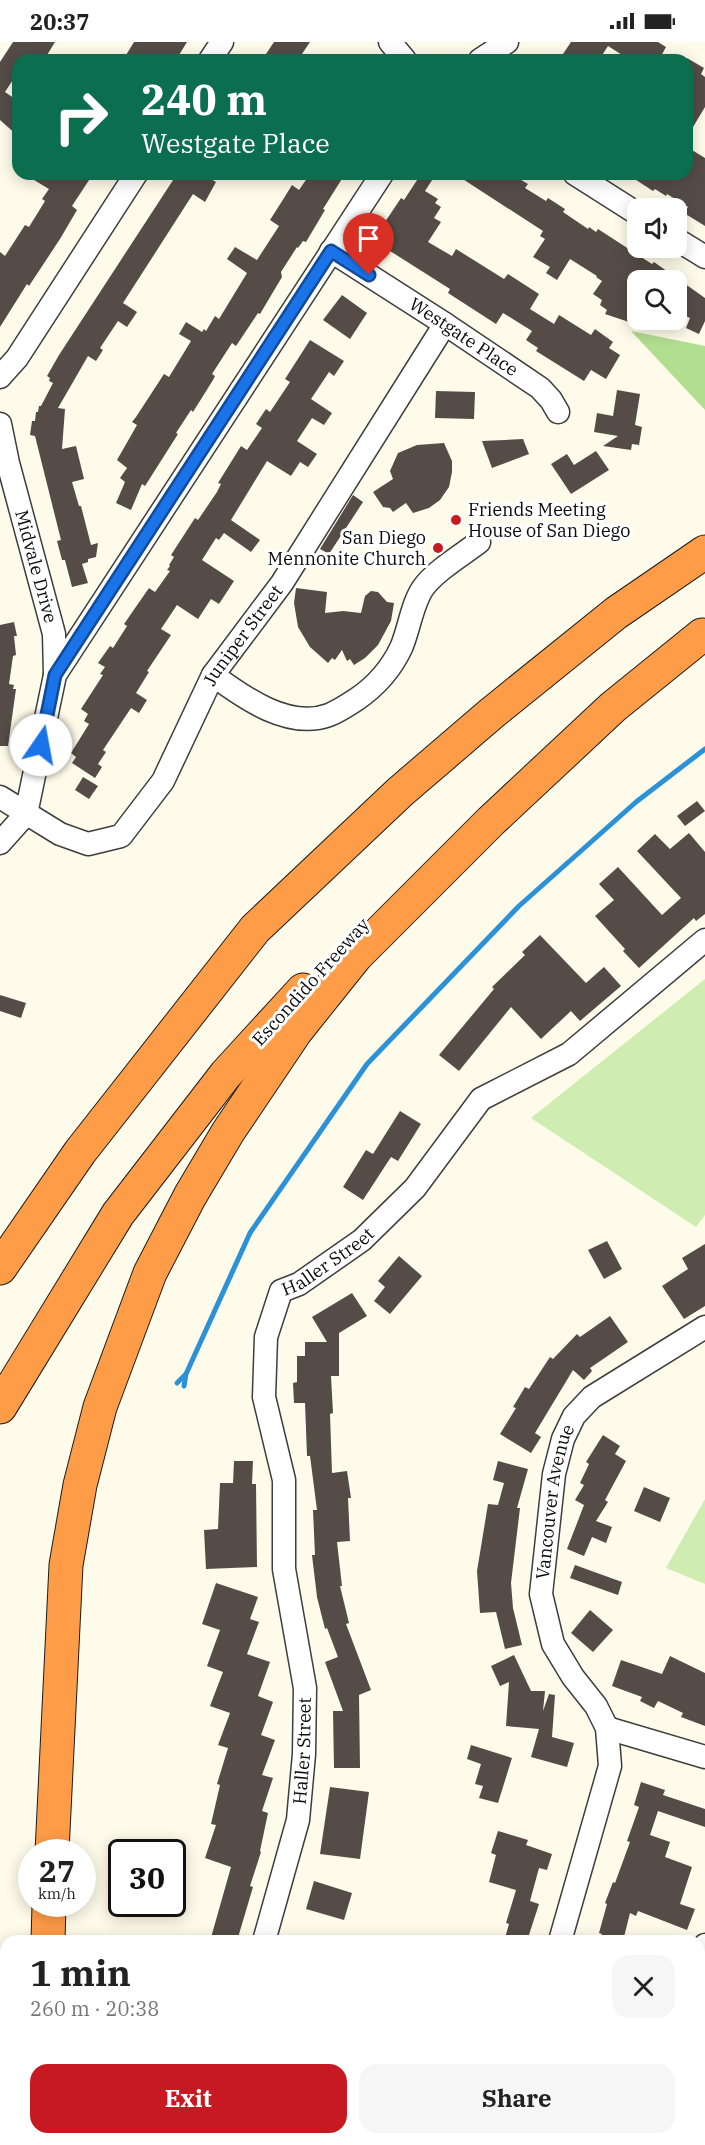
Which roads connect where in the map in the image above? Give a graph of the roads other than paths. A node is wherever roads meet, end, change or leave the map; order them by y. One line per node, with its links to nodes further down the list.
1 (390, 42): 3 (street)
2 (507, 42): 4 (street)
3 (400, 54)
4 (489, 54)
5 (132, 180): 13 (street)
6 (378, 180): 10 (street)
7 (584, 180): 8 (street)
8 (627, 207)
9 (687, 246): 11 (street)
10 (331, 251): 12 (street, Westgate Place); 19 (street)
11 (705, 257)
12 (445, 324): 14 (street, Westgate Place); 20 (street, Juniper Street)
13 (0, 377)
14 (558, 412)
15 (0, 424): 19 (street, Midvale Drive)
16 (479, 542): 20 (street)
17 (705, 552): 25 (highway)
18 (703, 634): 27 (highway, Escondido Freeway); 30 (highway)
19 (55, 675): 22 (street)
20 (213, 675): 22 (street, Juniper Street)
21 (0, 797): 22 (street, Juniper Street)
22 (26, 814): 23 (street)
23 (0, 843)
24 (705, 940): 33 (street, Haller Street)
25 (0, 1268)
26 (705, 1327): 28 (street, Vancouver Avenue)
27 (0, 1407)
28 (607, 1728): 29 (street); 34 (street, Vancouver Avenue)
29 (705, 1757)
30 (53, 1839)
31 (49, 1917): 32 (highway)
32 (48, 1935)
33 (266, 1935)
34 (562, 1935)

